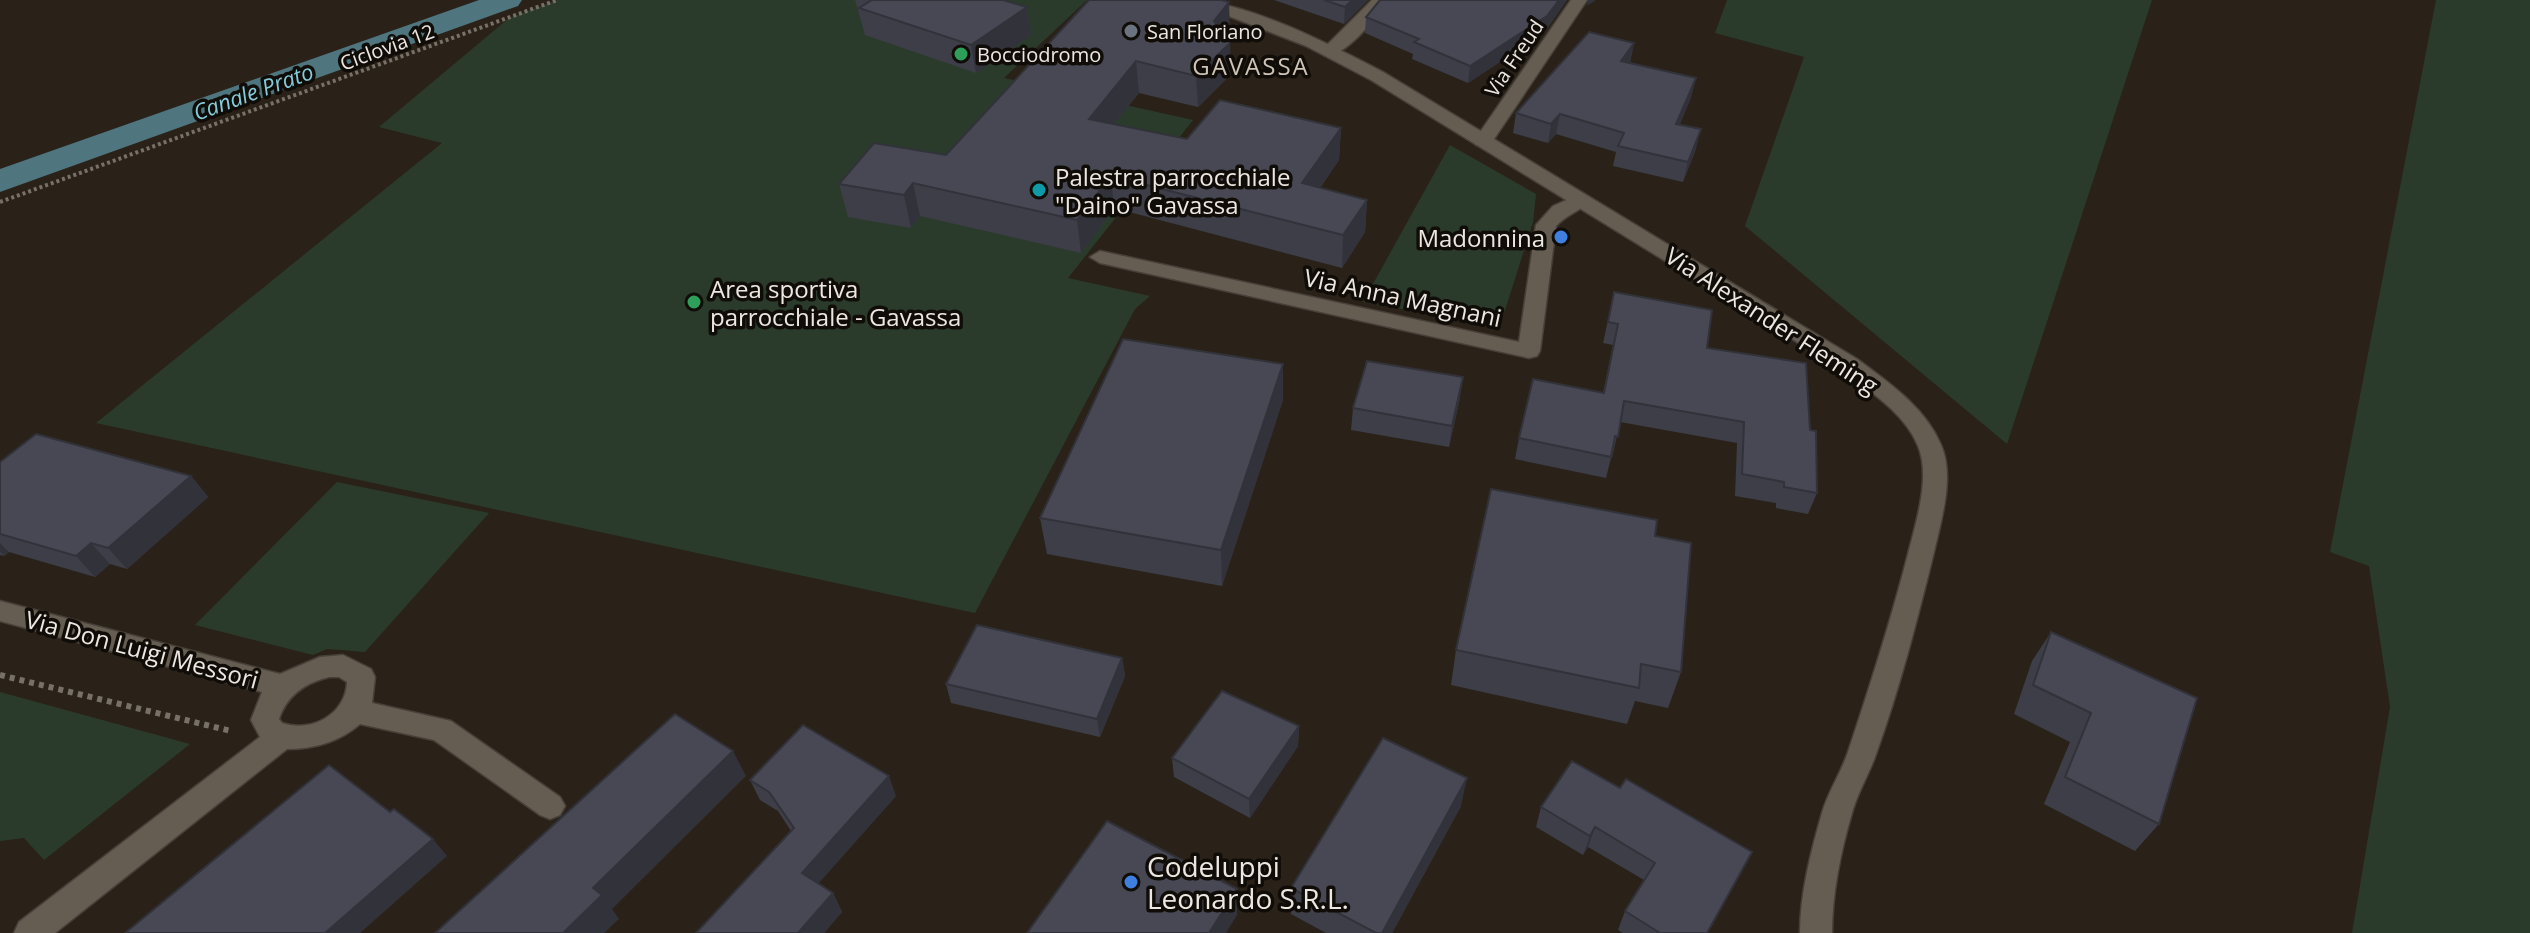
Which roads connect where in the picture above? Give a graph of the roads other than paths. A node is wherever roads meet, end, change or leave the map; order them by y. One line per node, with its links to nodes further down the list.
1 (1195, 0): 4 (street, Via Alexander Fleming)
2 (1381, 0): 4 (street)
3 (1579, 0): 5 (street, Via Freud)
4 (1330, 51): 5 (street, Via Alexander Fleming)
5 (1483, 141): 6 (street, Via Alexander Fleming)
6 (1580, 200): 7 (street, Via Anna Magnani); 14 (street, Via Alexander Fleming)
7 (1100, 257)
8 (0, 611): 9 (street, Via Don Luigi Messori)
9 (284, 686): 10 (street); 11 (street)
10 (353, 711): 11 (street); 12 (street)
11 (280, 738): 13 (street)
12 (550, 806)
13 (30, 933)
14 (1816, 933)

